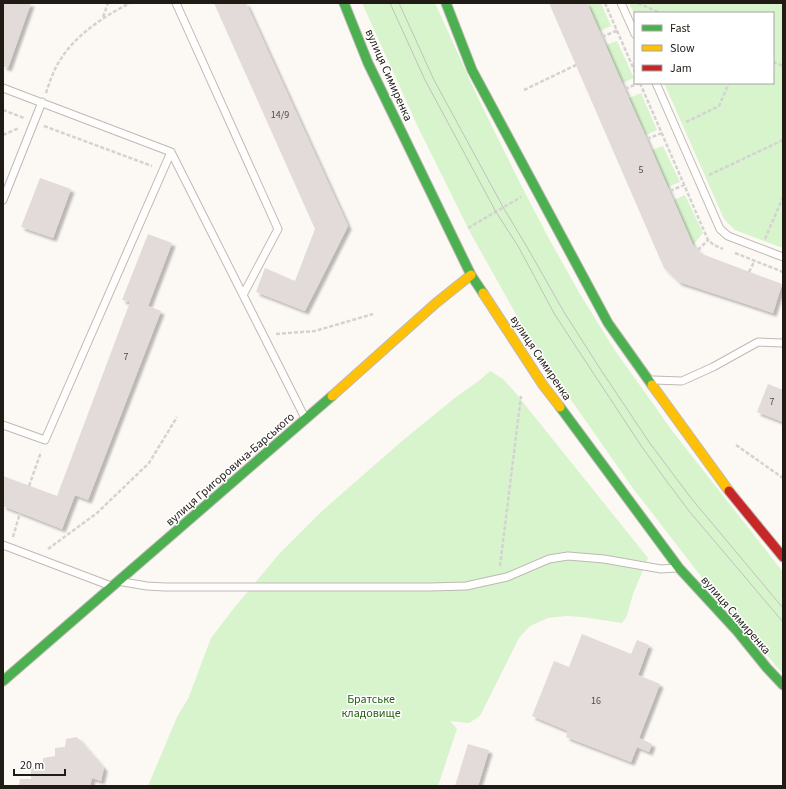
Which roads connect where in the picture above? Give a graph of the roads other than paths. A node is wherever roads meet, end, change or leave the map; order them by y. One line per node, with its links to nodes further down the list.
1 (176, 3): 13 (lane)
2 (344, 3): 12 (street, вулиця Симиренка)
3 (446, 3): 15 (street)
4 (621, 3): 5 (lane)
5 (634, 32)
6 (656, 84): 11 (lane)
7 (3, 88): 8 (lane)
8 (42, 102): 9 (lane); 10 (lane)
9 (171, 152): 13 (lane); 17 (lane)
10 (3, 200)
11 (783, 257)
12 (471, 275): 16 (street, вулиця Григоровича-Барського); 20 (street, вулиця Симиренка)
13 (243, 295): 16 (lane)
14 (783, 343): 15 (lane)
15 (649, 380): 19 (street)
16 (306, 420): 21 (street, вулиця Григоровича-Барського)
17 (3, 425)
18 (6, 546): 21 (lane)
19 (783, 558)
20 (679, 568): 21 (lane); 23 (street, вулиця Симиренка)
21 (114, 584): 22 (street, вулиця Григоровича-Барського)
22 (3, 681)
23 (783, 686)

